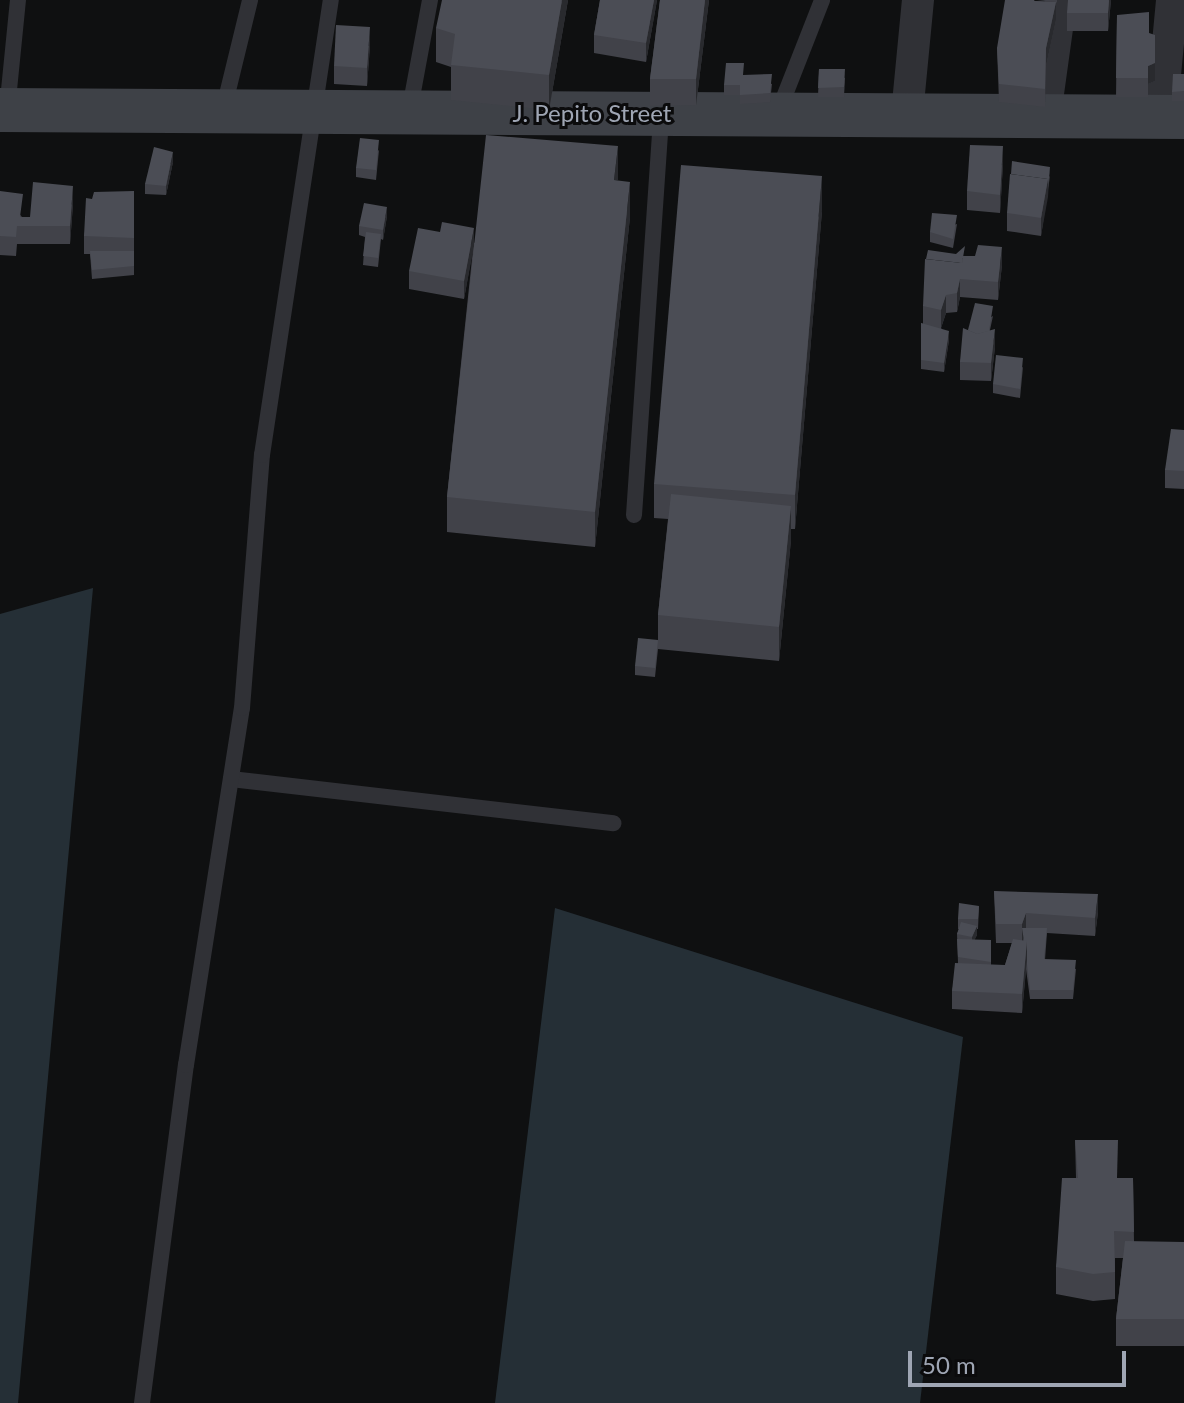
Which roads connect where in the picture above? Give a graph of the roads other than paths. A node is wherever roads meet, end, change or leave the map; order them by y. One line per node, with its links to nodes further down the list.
1 (18, 0): 9 (lane)
2 (250, 0): 10 (lane)
3 (331, 0): 11 (lane)
4 (430, 0): 12 (lane)
5 (822, 0): 14 (lane)
6 (918, 0): 15 (street)
7 (1061, 0): 16 (street)
8 (1172, 0): 17 (street)
9 (3, 110): 10 (street, J. Pepito Street)
10 (223, 111): 11 (street, J. Pepito Street)
11 (312, 111): 12 (street, J. Pepito Street); 19 (lane)
12 (408, 112): 13 (street, J. Pepito Street)
13 (662, 113): 14 (street, J. Pepito Street); 18 (lane)
14 (778, 113): 15 (street, J. Pepito Street)
15 (907, 114): 16 (street, J. Pepito Street)
16 (1045, 115): 17 (street, J. Pepito Street)
17 (1173, 117)
18 (634, 515)
19 (231, 779): 20 (lane); 21 (lane)
20 (613, 823)
21 (142, 1403)

